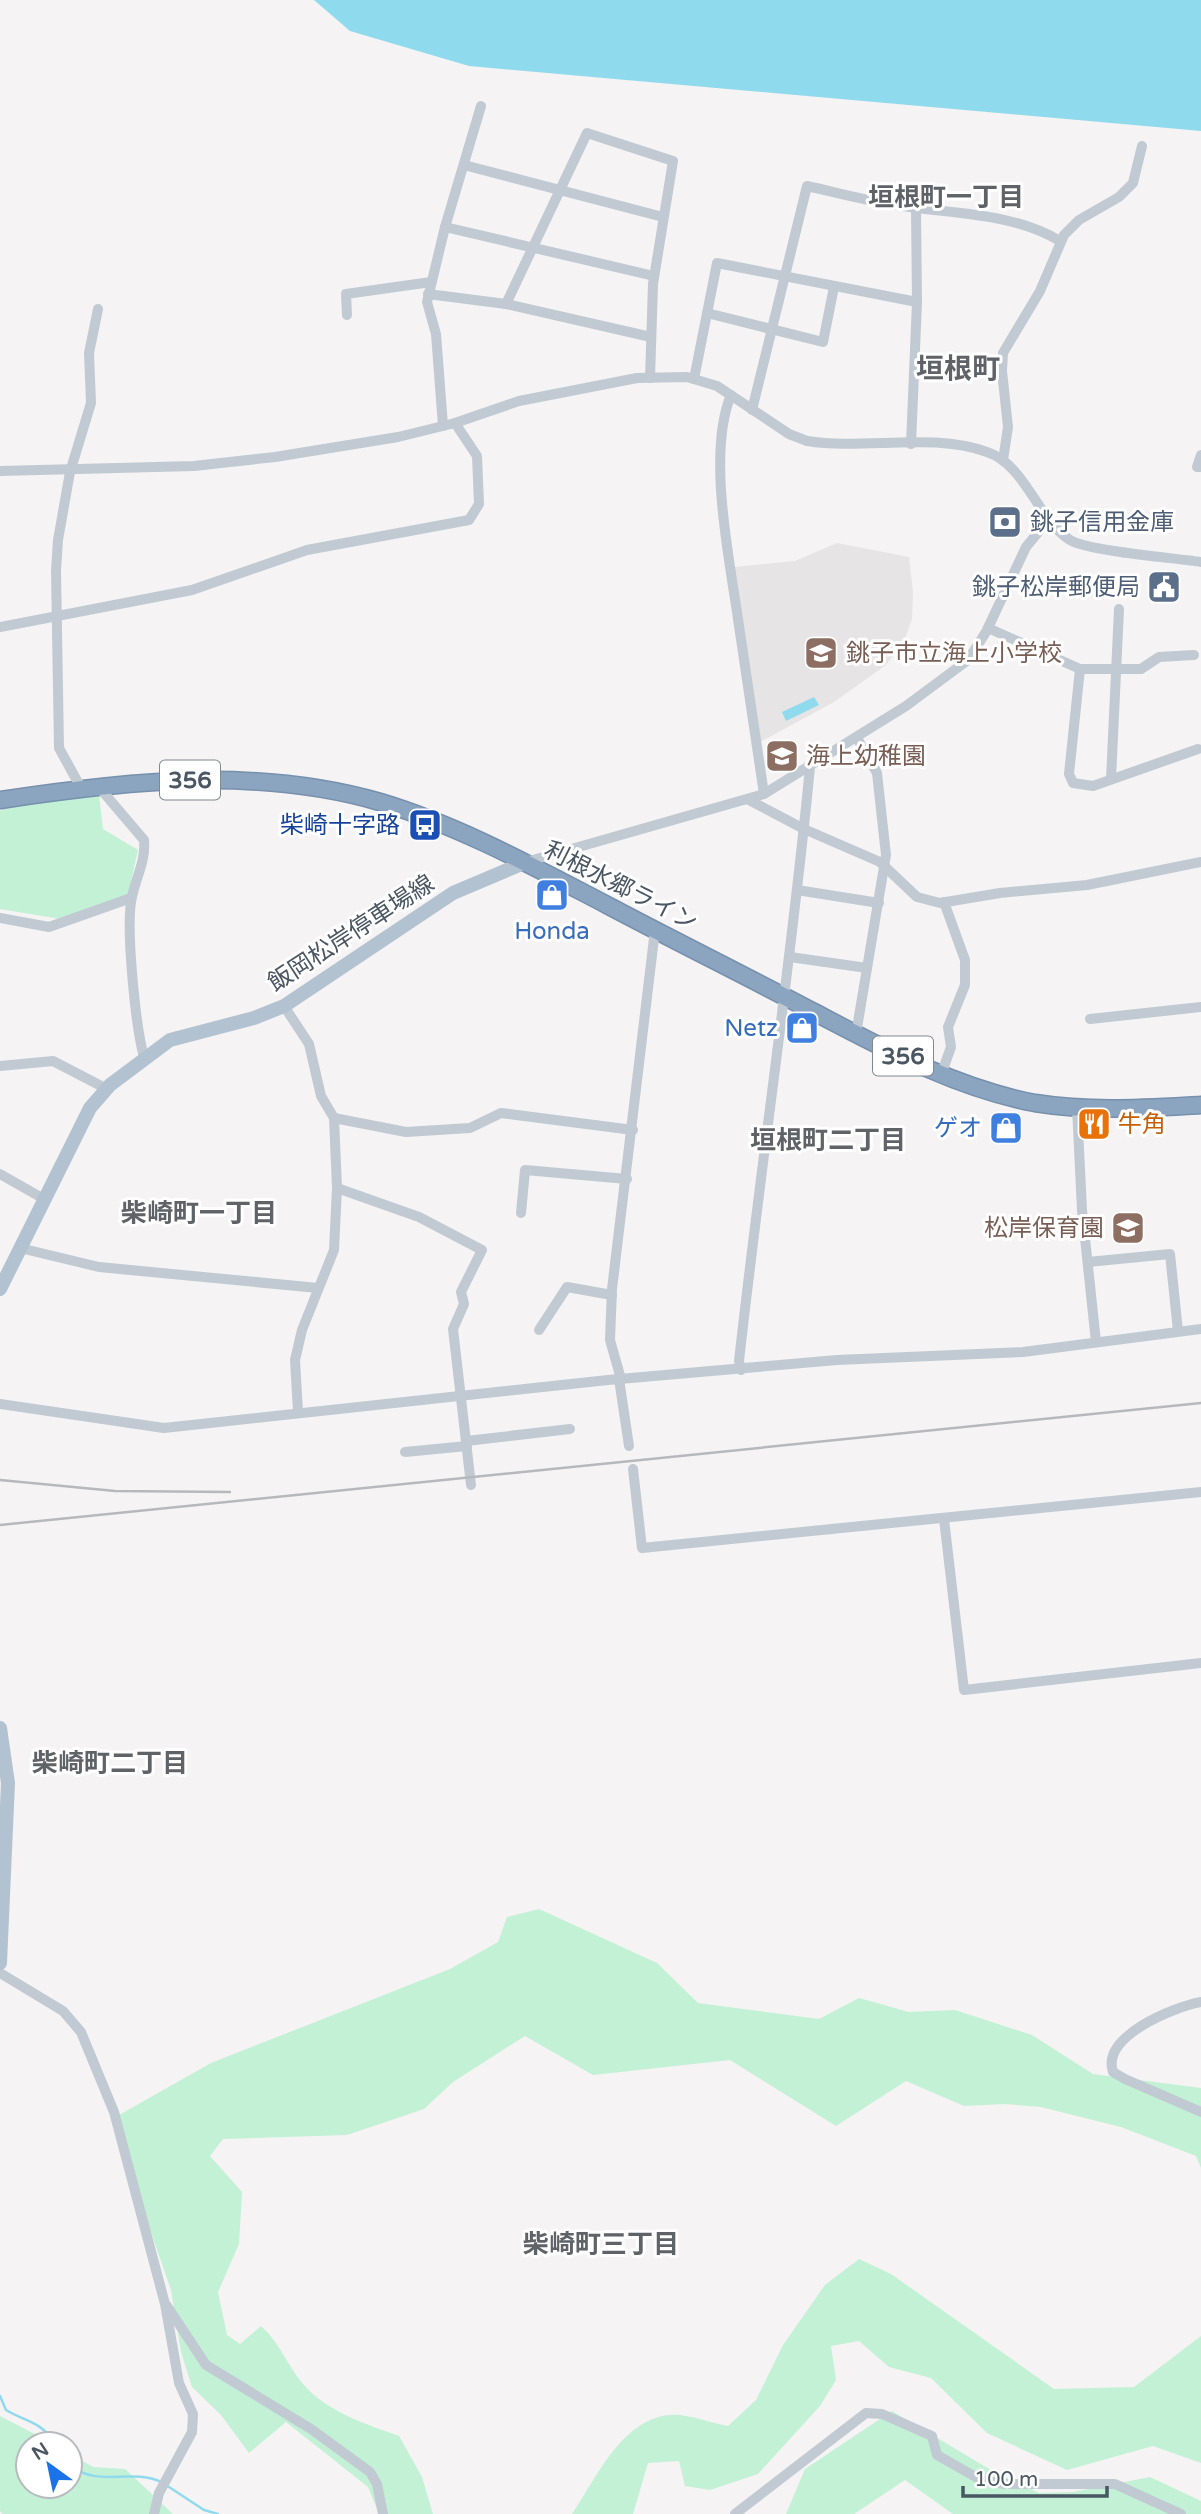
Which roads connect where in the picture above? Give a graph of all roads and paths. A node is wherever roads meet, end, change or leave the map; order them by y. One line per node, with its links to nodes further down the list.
1 (481, 106): 3 (street)
2 (1142, 146): 8 (street)
3 (464, 165): 4 (street); 7 (street)
4 (559, 190): 6 (street); 6 (street); 9 (street)
5 (916, 208): 8 (street); 11 (street); 15 (street)
6 (663, 216): 10 (street)
7 (444, 227): 9 (street); 12 (street)
8 (1060, 241): 30 (street)
9 (532, 247): 10 (street); 16 (street)
10 (654, 276): 21 (street)
11 (785, 278): 13 (street); 18 (street); 20 (street)
12 (432, 282): 14 (street); 19 (street)
13 (834, 287): 15 (street); 20 (street)
14 (428, 294): 16 (street); 27 (street)
15 (917, 302): 28 (street)
16 (506, 304): 21 (street)
17 (98, 309): 33 (street)
18 (707, 313): 20 (street); 23 (street)
19 (347, 315)
20 (772, 329): 25 (street)
21 (651, 337): 22 (street)
22 (650, 378): 23 (street); 26 (street)
23 (694, 379): 24 (street)
24 (731, 395): 25 (street); 49 (street)
25 (752, 410): 28 (street)
26 (456, 423): 27 (street); 37 (street)
27 (443, 426): 33 (street)
28 (911, 444): 30 (street)
29 (1201, 455): 31 (street)
30 (1003, 460): 34 (street)
31 (1201, 467)
32 (0, 471): 33 (street)
33 (70, 471): 37 (street)
34 (1050, 518): 35 (street); 39 (street)
35 (1201, 562)
36 (1119, 609): 42 (street)
37 (58, 614): 38 (street); 48 (street)
38 (0, 627)
39 (988, 628): 41 (street); 43 (street)
40 (1194, 655): 42 (street)
41 (1080, 669): 42 (street); 46 (street)
42 (1117, 669): 46 (street)
43 (857, 738): 45 (street); 55 (street)
44 (1198, 749): 46 (street)
45 (810, 767): 49 (street); 52 (street)
46 (1111, 779)
47 (98, 786): 48 (highway, 利根水郷ライン / 356); 53 (highway, 利根水郷ライン / 356); 57 (street)
48 (81, 788): 50 (highway, 利根水郷ライン / 356)
49 (764, 794): 51 (street)
50 (0, 800)
51 (749, 800): 52 (street); 53 (street)
52 (804, 829): 55 (street); 56 (street)
53 (526, 862): 61 (highway, 利根水郷ライン / 356); 65 (main road, 飯岡松岸停車場線)
54 (1201, 862): 58 (street)
55 (886, 865): 58 (street); 59 (street)
56 (797, 890): 59 (street); 62 (street)
57 (131, 898): 60 (street); 69 (street)
58 (944, 902): 71 (street)
59 (879, 903): 63 (street)
60 (0, 918)
61 (655, 930): 64 (highway, 利根水郷ライン / 356); 76 (street)
62 (790, 957): 63 (street); 64 (street)
63 (867, 968): 68 (street)
64 (785, 997): 68 (highway, 利根水郷ライン / 356); 91 (street)
65 (284, 1006): 69 (main road, 飯岡松岸停車場線); 75 (street)
66 (1201, 1007): 67 (street)
67 (1090, 1019)
68 (856, 1034): 71 (highway, 利根水郷ライン / 356)
69 (144, 1057): 72 (main road, 飯岡松岸停車場線)
70 (0, 1066): 72 (street)
71 (941, 1075): 74 (highway, 利根水郷ライン / 356)
72 (107, 1089): 80 (main road, 飯岡松岸停車場線)
73 (1201, 1105): 74 (highway, 利根水郷ライン / 356)
74 (1077, 1108): 83 (street)
75 (334, 1118): 76 (street); 79 (street)
76 (633, 1130): 78 (street)
77 (0, 1174): 80 (street)
78 (626, 1179): 81 (street); 86 (street)
79 (337, 1188): 84 (street); 93 (street)
80 (44, 1199): 82 (main road, 飯岡松岸停車場線)
81 (521, 1213)
82 (20, 1248): 84 (street); 85 (main road, 飯岡松岸停車場線)
83 (1088, 1262): 89 (street); 90 (street)
84 (318, 1288): 95 (street)
85 (0, 1289)
86 (612, 1295): 88 (street); 92 (street)
87 (1201, 1329): 89 (street)
88 (539, 1330)
89 (1178, 1331): 90 (street)
90 (1096, 1342): 91 (street)
91 (741, 1370): 92 (street)
92 (620, 1379): 93 (street); 98 (street)
93 (461, 1394): 95 (street); 97 (street)
94 (0, 1404): 95 (street)
95 (298, 1412)
96 (570, 1429): 97 (street)
97 (467, 1443): 99 (street); 101 (street)
98 (629, 1446)
99 (405, 1452)
100 (633, 1469): 103 (street)
101 (471, 1485)
102 (1201, 1492): 103 (street)
103 (944, 1519): 104 (street)
104 (1201, 1663)
105 (0, 1728): 106 (main road)
106 (0, 1963)
107 (0, 1973): 110 (street)
108 (1201, 2002): 109 (street)
109 (1201, 2112)
110 (165, 2304): 111 (street); 112 (street)
111 (155, 2514)
112 (383, 2514)
113 (735, 2514): 114 (street)
114 (1181, 2514)

